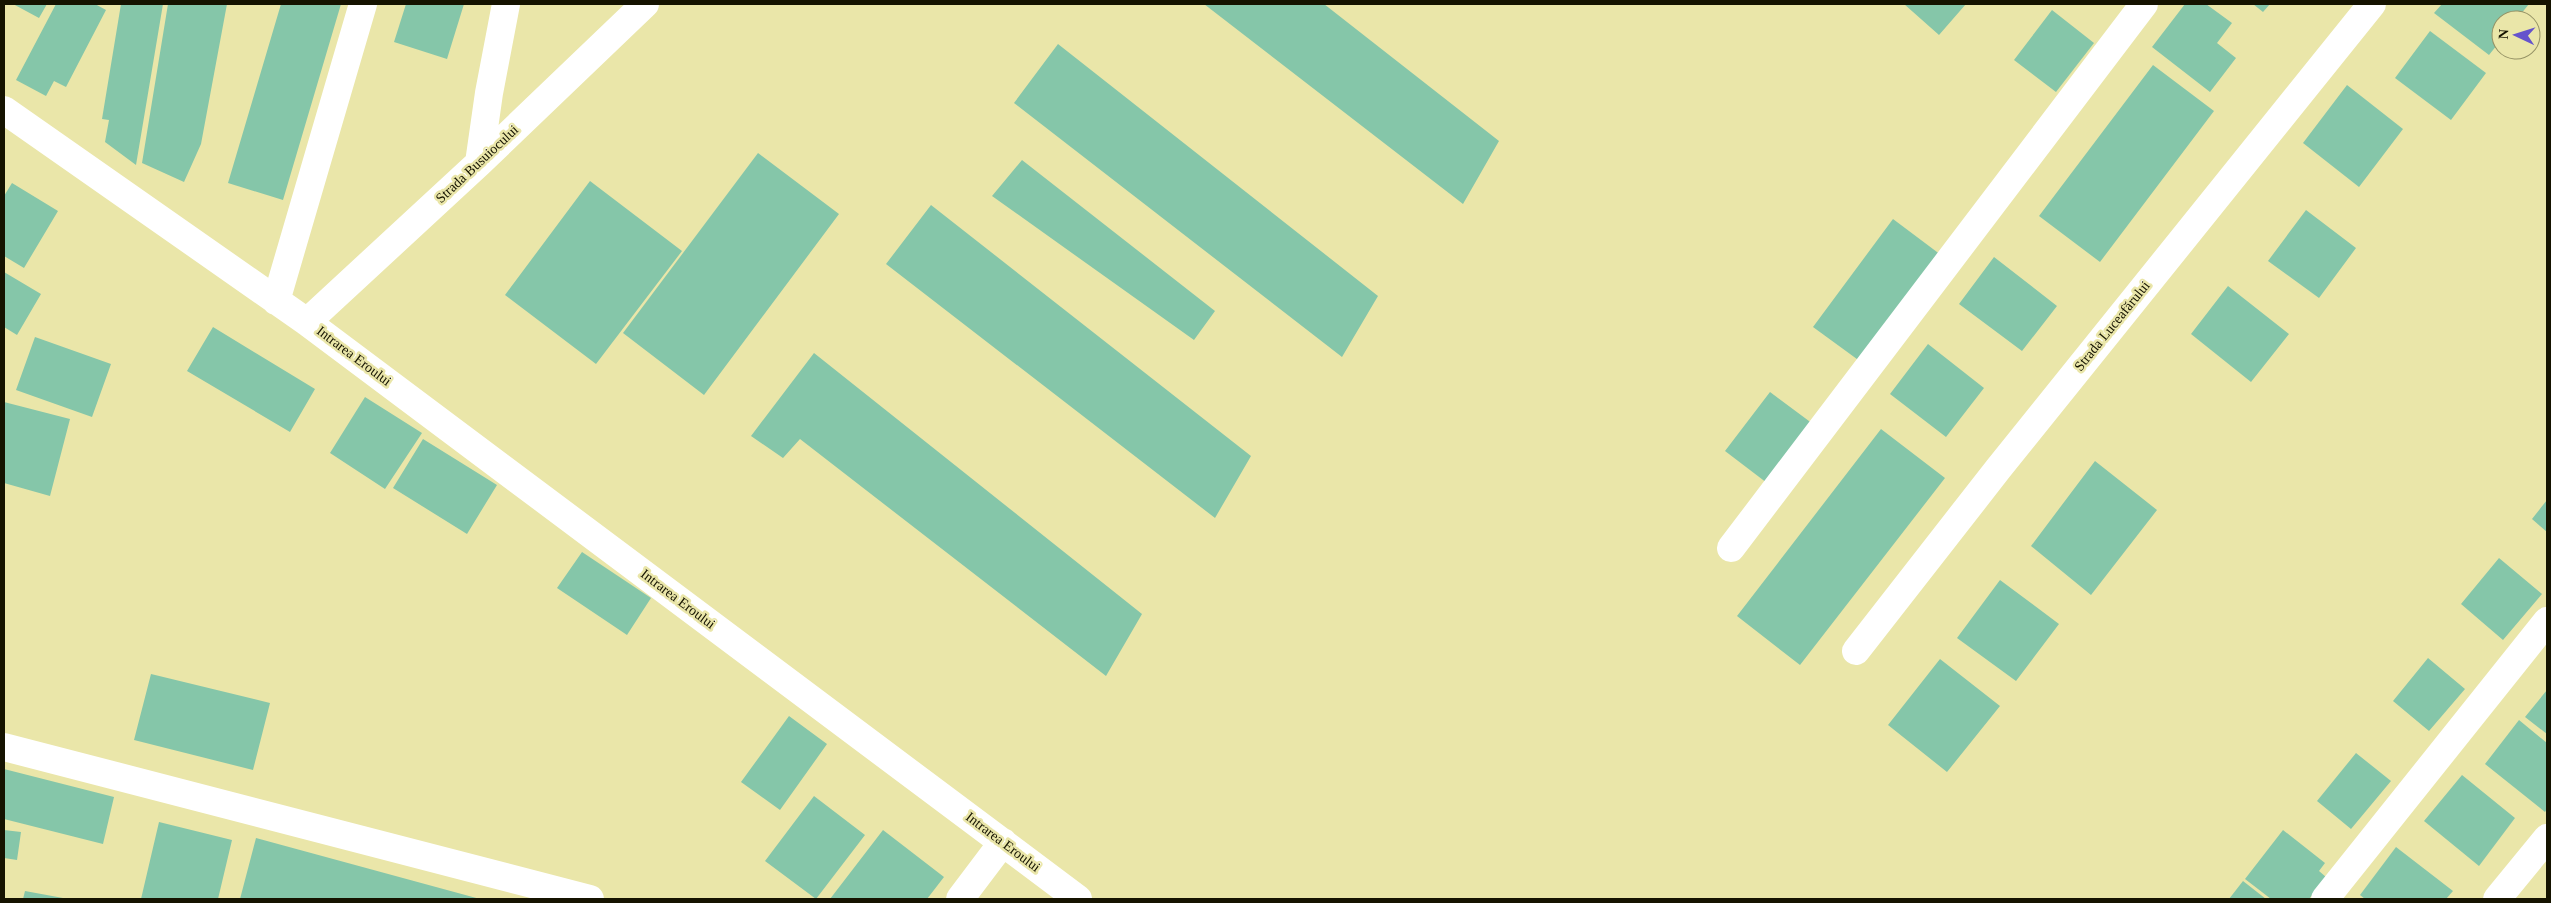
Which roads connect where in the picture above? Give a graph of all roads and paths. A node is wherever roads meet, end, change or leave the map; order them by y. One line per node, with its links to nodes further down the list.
1 (363, 4): 8 (street)
2 (506, 4): 7 (street)
3 (645, 4): 7 (street, Strada Busuiocului)
4 (2144, 4): 10 (street)
5 (2372, 4): 12 (street, Strada Luceafărului)
6 (4, 110): 8 (street, Intrarea Eroului)
7 (479, 163): 9 (street, Strada Busuiocului)
8 (276, 302): 9 (street, Intrarea Eroului)
9 (307, 322): 15 (street, Intrarea Eroului)
10 (1732, 548)
11 (2547, 621): 19 (street)
12 (1856, 651)
13 (4, 747): 16 (street)
14 (2547, 838): 20 (street)
15 (1003, 842): 17 (street); 18 (street, Intrarea Eroului)
16 (590, 899)
17 (960, 899)
18 (1078, 899)
19 (2325, 899)
20 (2497, 899)

